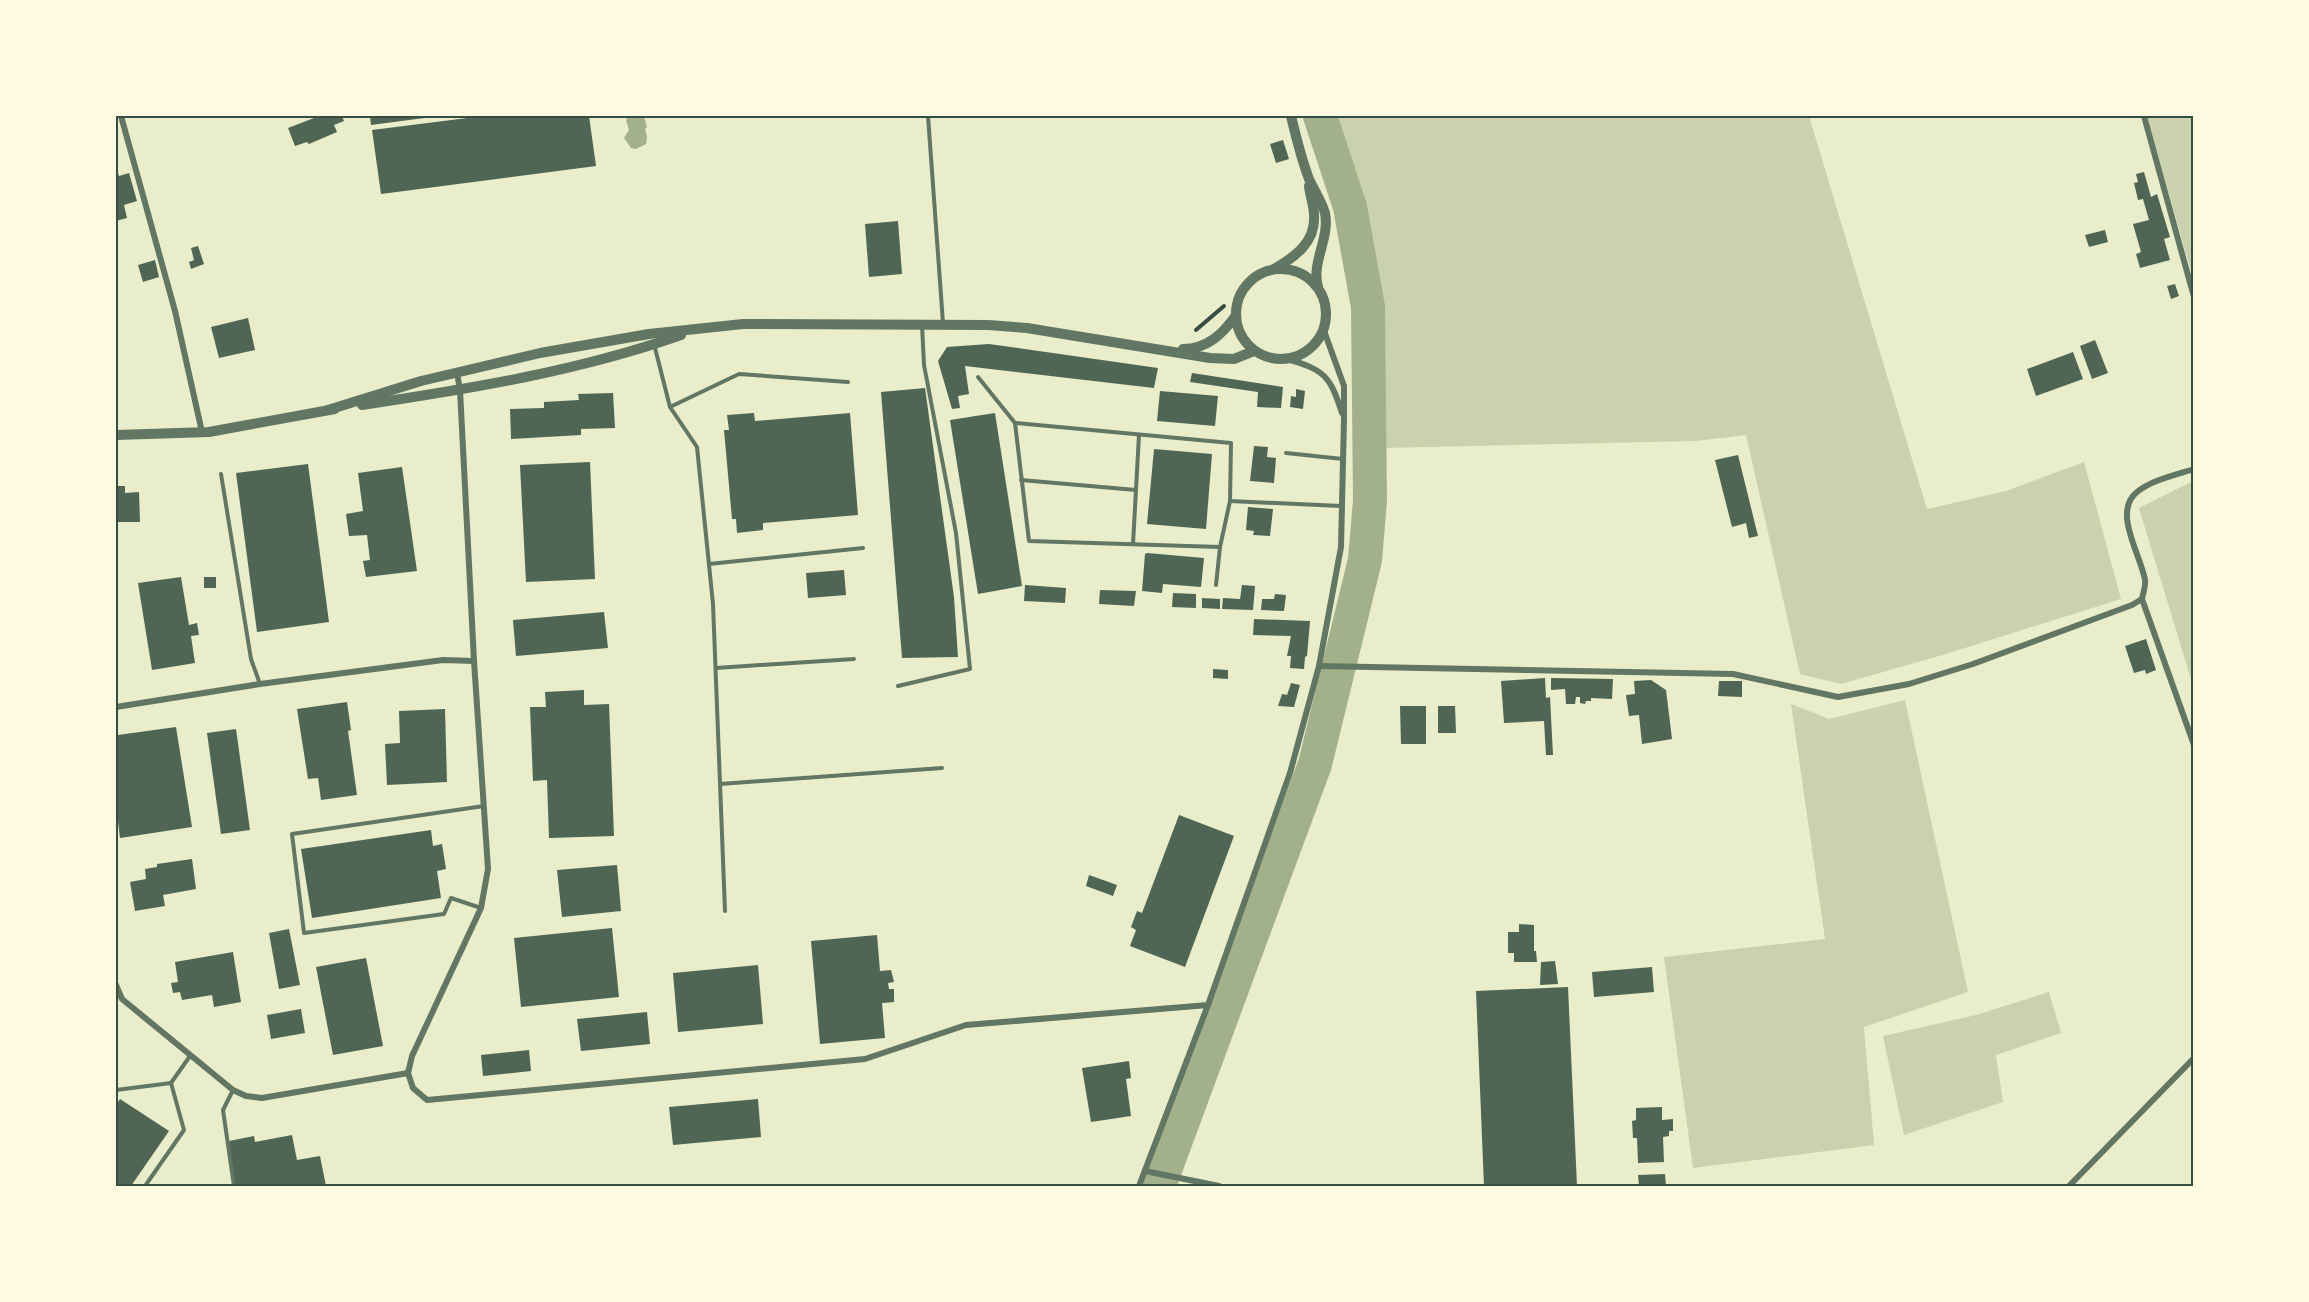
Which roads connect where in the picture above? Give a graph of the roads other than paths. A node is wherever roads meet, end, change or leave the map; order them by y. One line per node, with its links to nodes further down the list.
1 (121, 116): 26 (street)
2 (928, 116): 11 (lane)
3 (1291, 116): 5 (street)
4 (2144, 116): 8 (street)
5 (1309, 177): 6 (street); 7 (street)
6 (1273, 270): 7 (street); 9 (street)
7 (1319, 291): 13 (street)
8 (2193, 297)
9 (1236, 315): 15 (street); 16 (street)
10 (922, 323): 11 (street); 12 (street); 48 (lane)
11 (943, 324): 15 (street)
12 (698, 328): 14 (street); 18 (street)
13 (1323, 328): 17 (street); 24 (street)
14 (654, 344): 21 (street); 22 (lane)
15 (1164, 349): 16 (street)
16 (1254, 351): 17 (street)
17 (1287, 359): 24 (street)
18 (457, 372): 21 (street); 23 (street)
19 (978, 377): 25 (lane)
20 (848, 382): 22 (lane)
21 (460, 390): 23 (street); 44 (street)
22 (670, 407): 40 (lane)
23 (328, 410): 26 (street)
24 (1344, 419): 30 (street)
25 (1015, 423): 28 (lane); 33 (lane)
26 (202, 432): 27 (street)
27 (116, 435)
28 (1139, 435): 34 (lane); 35 (lane)
29 (1286, 453): 30 (lane)
30 (1343, 459): 36 (street)
31 (2193, 469): 42 (street)
32 (221, 474): 47 (lane)
33 (1021, 480): 34 (lane); 37 (lane)
34 (1136, 490): 37 (lane)
35 (1230, 501): 36 (lane); 38 (lane)
36 (1342, 506): 45 (street)
37 (1133, 544): 38 (lane)
38 (1220, 547): 41 (lane)
39 (863, 548): 40 (lane)
40 (709, 564): 46 (lane)
41 (1216, 585)
42 (2142, 599): 45 (street); 50 (street)
43 (854, 659): 46 (lane)
44 (474, 661): 47 (street); 53 (street)
45 (1319, 666): 57 (street)
46 (716, 668): 52 (lane)
47 (260, 684): 49 (street)
48 (898, 686)
49 (116, 707)
50 (2193, 745)
51 (942, 768): 52 (lane)
52 (720, 784): 55 (lane)
53 (485, 806): 54 (street); 54 (lane)
54 (481, 908): 60 (street)
55 (725, 911)
56 (116, 985): 58 (street)
57 (1208, 1005): 60 (street); 64 (street)
58 (191, 1055): 61 (lane); 63 (street)
59 (2193, 1058): 69 (street)
60 (408, 1073): 63 (street)
61 (171, 1083): 62 (lane); 65 (lane)
62 (116, 1090)
63 (233, 1090): 66 (lane)
64 (1146, 1171): 67 (street); 68 (street)
65 (145, 1186)
66 (234, 1186)
67 (1139, 1186)
68 (1219, 1186)
69 (2069, 1186)

